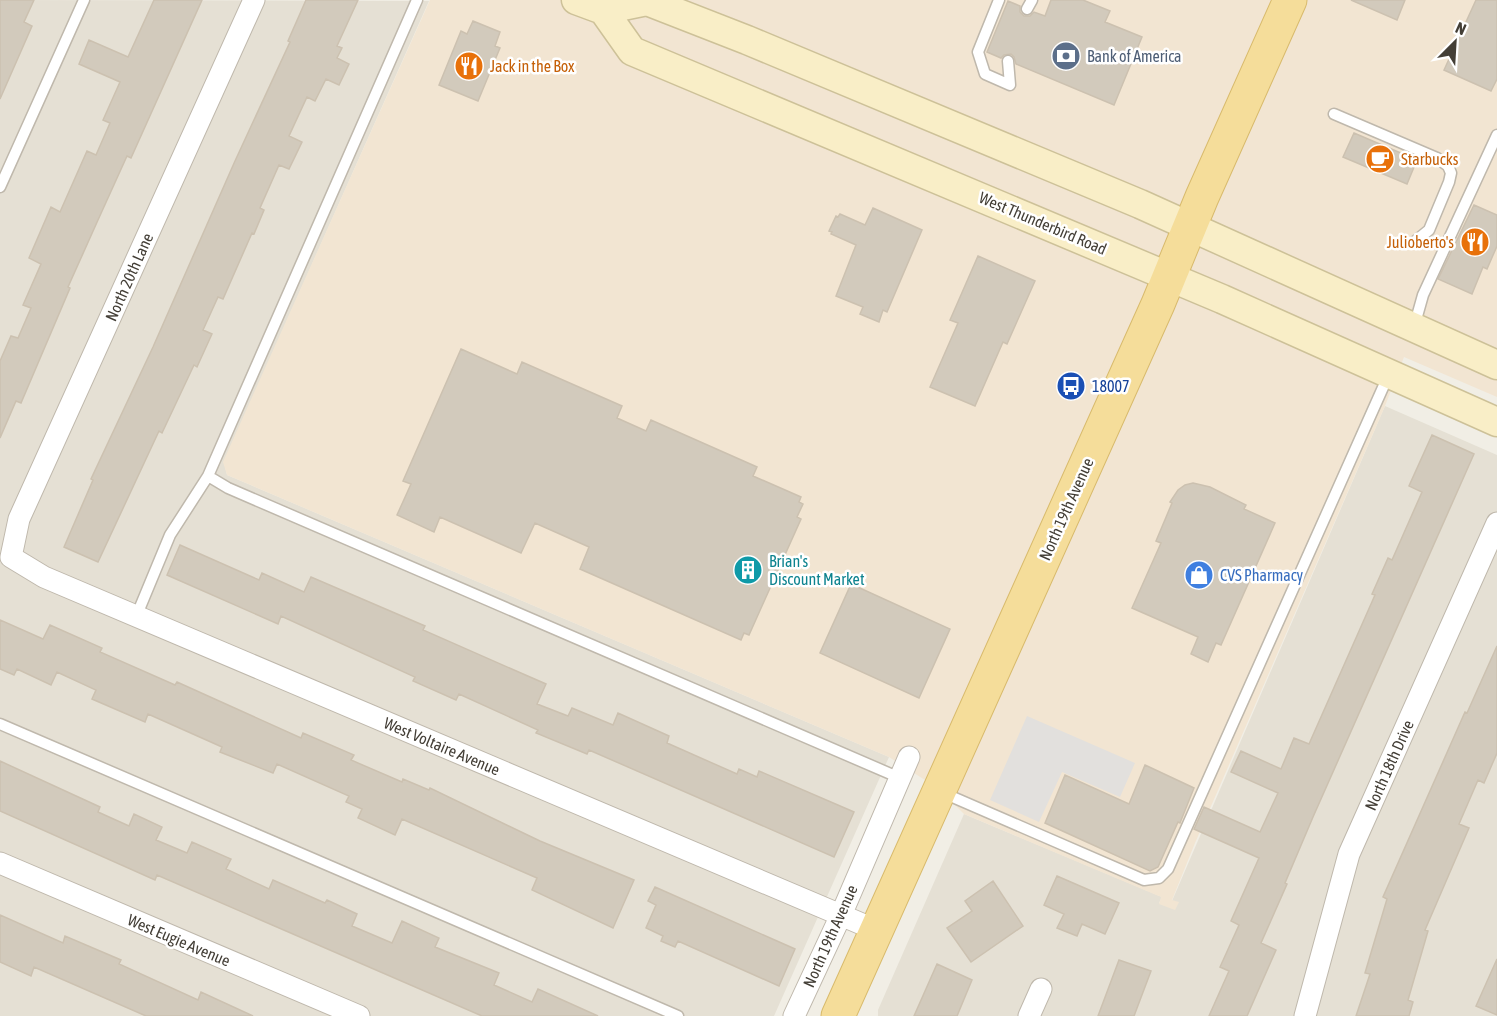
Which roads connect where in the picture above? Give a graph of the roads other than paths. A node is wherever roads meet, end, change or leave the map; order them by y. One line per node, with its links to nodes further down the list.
1 (84, 0): 11 (lane)
2 (254, 0): 21 (street, North 20th Lane)
3 (417, 0): 19 (lane)
4 (576, 0): 7 (main road)
5 (999, 0): 8 (lane)
6 (1290, 0): 12 (main road, North 19th Avenue)
7 (603, 10): 12 (main road); 14 (main road, West Thunderbird Road)
8 (1008, 61)
9 (1334, 114): 13 (lane)
10 (1496, 138): 15 (lane)
11 (0, 187)
12 (1191, 226): 14 (main road, North 19th Avenue); 15 (main road)
13 (1413, 243)
14 (1169, 277): 17 (main road, West Thunderbird Road); 26 (main road, North 19th Avenue)
15 (1414, 327): 16 (main road)
16 (1497, 365)
17 (1389, 374): 18 (main road, West Thunderbird Road); 26 (lane)
18 (1497, 422)
19 (208, 477): 22 (lane); 25 (lane)
20 (1497, 523): 36 (street, North 18th Drive)
21 (11, 557): 22 (street, West Voltaire Avenue)
22 (136, 616): 28 (street, West Voltaire Avenue)
23 (0, 724): 32 (lane)
24 (909, 757): 25 (street, North 19th Avenue)
25 (900, 778): 28 (street, North 19th Avenue)
26 (938, 791): 29 (main road, North 19th Avenue)
27 (0, 863): 31 (street, West Eugie Avenue)
28 (841, 915): 29 (street, West Voltaire Avenue); 33 (street, North 19th Avenue)
29 (876, 930): 34 (main road, North 19th Avenue)
30 (1041, 989): 35 (street)
31 (359, 1016)
32 (678, 1016)
33 (794, 1016)
34 (838, 1016)
35 (1029, 1016)
36 (1305, 1016)

